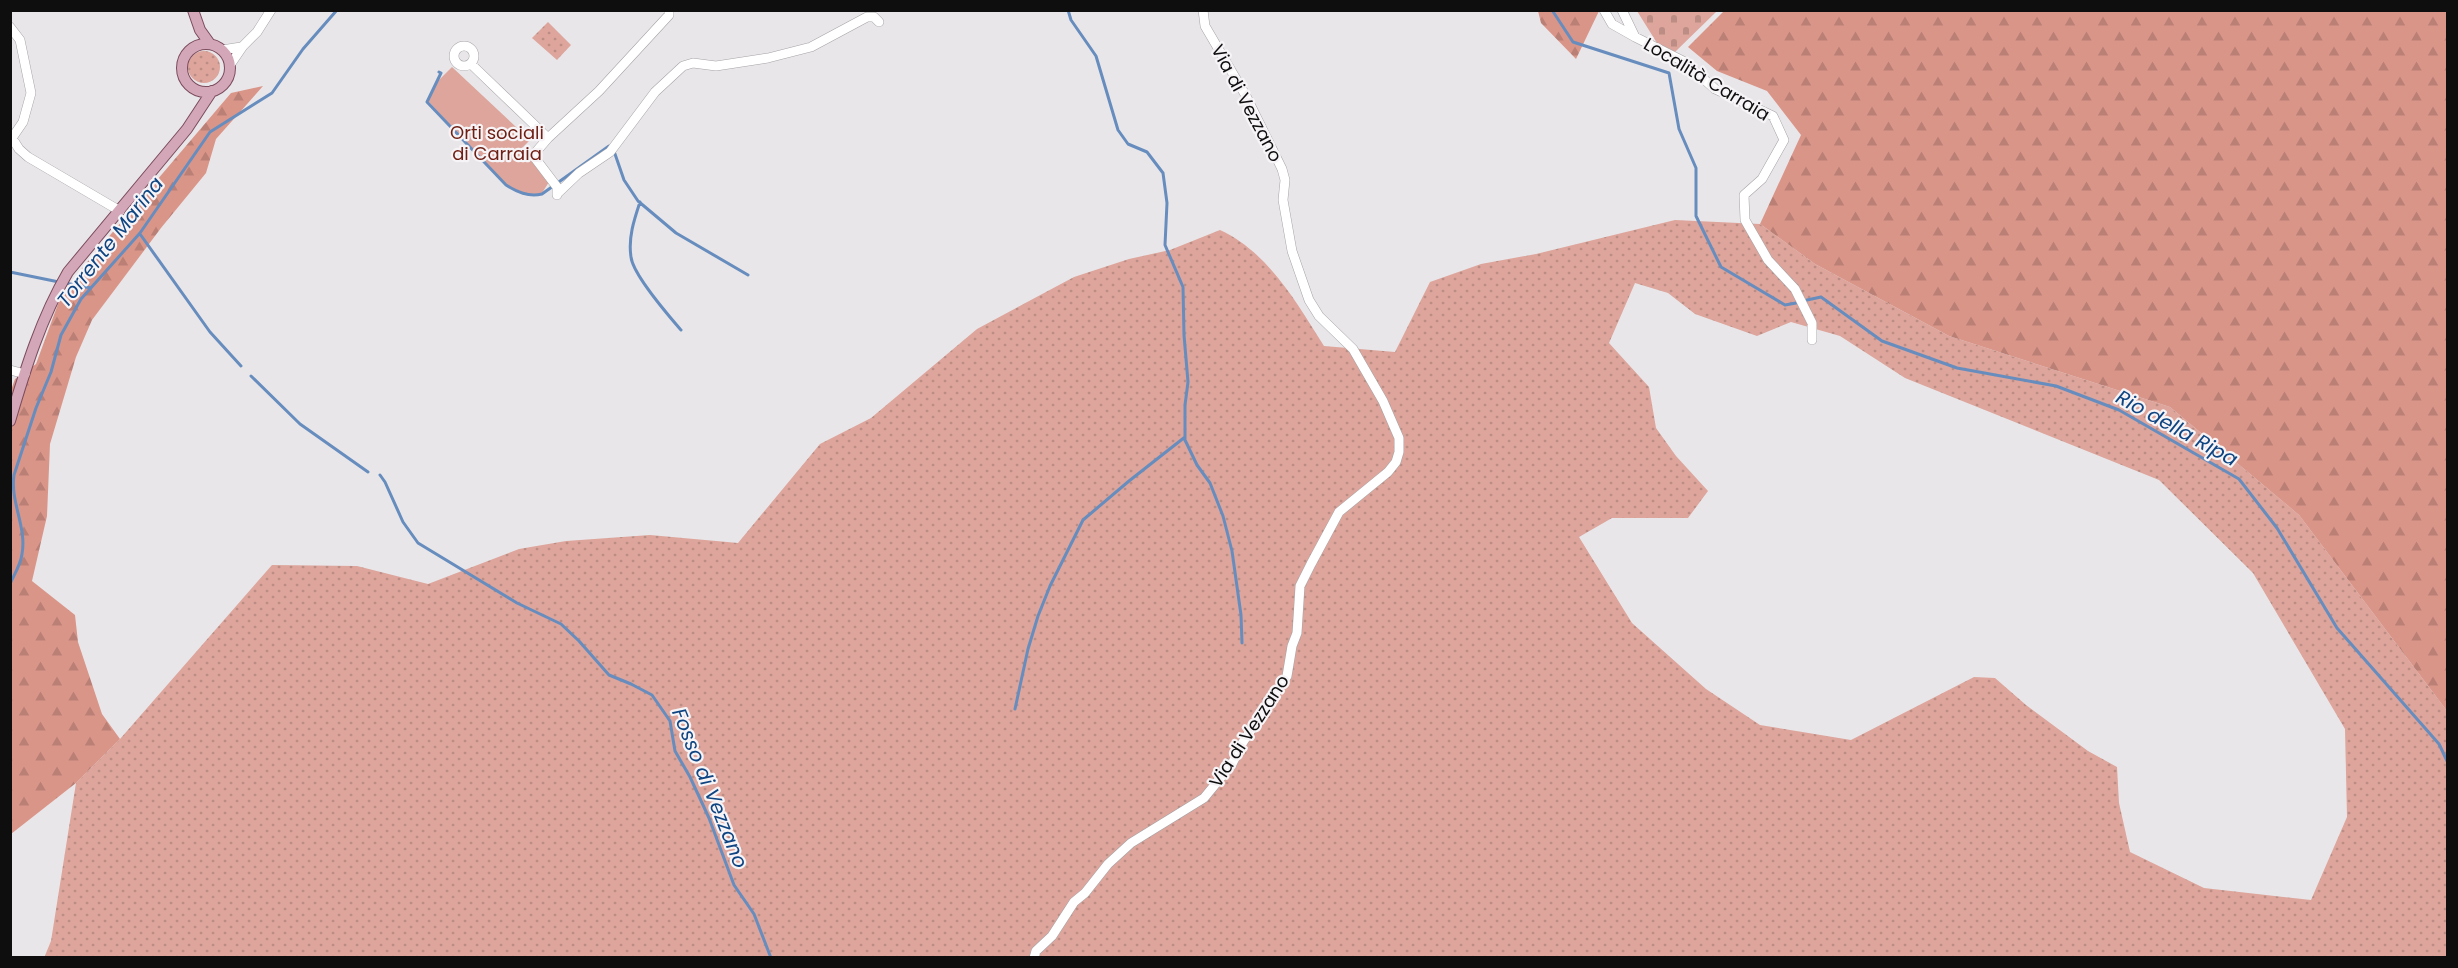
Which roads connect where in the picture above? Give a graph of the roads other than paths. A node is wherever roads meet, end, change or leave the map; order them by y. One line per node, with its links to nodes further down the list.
1 (193, 10): 8 (main road)
2 (271, 10): 12 (street)
3 (669, 10): 20 (street)
4 (1203, 10): 26 (street, Via di Vezzano)
5 (1604, 10): 10 (street, Località Carraia)
6 (1622, 10): 10 (street, Località Carraia)
7 (879, 22): 20 (street)
8 (196, 23): 11 (main road); 13 (main road)
9 (10, 27): 21 (street)
10 (1635, 37): 22 (street, Località Carraia)
11 (210, 44): 13 (main road); 14 (main road)
12 (243, 46): 14 (street); 16 (street)
13 (193, 47): 17 (main road)
14 (222, 50): 16 (main road)
15 (471, 64): 20 (street)
16 (230, 65): 18 (main road)
17 (194, 89): 18 (main road); 19 (main road)
18 (212, 91): 19 (main road)
19 (198, 111): 21 (main road)
20 (549, 138)
21 (120, 211): 24 (main road)
22 (1812, 340)
23 (10, 370): 24 (street)
24 (25, 374): 25 (main road)
25 (10, 422)
26 (1034, 957)

